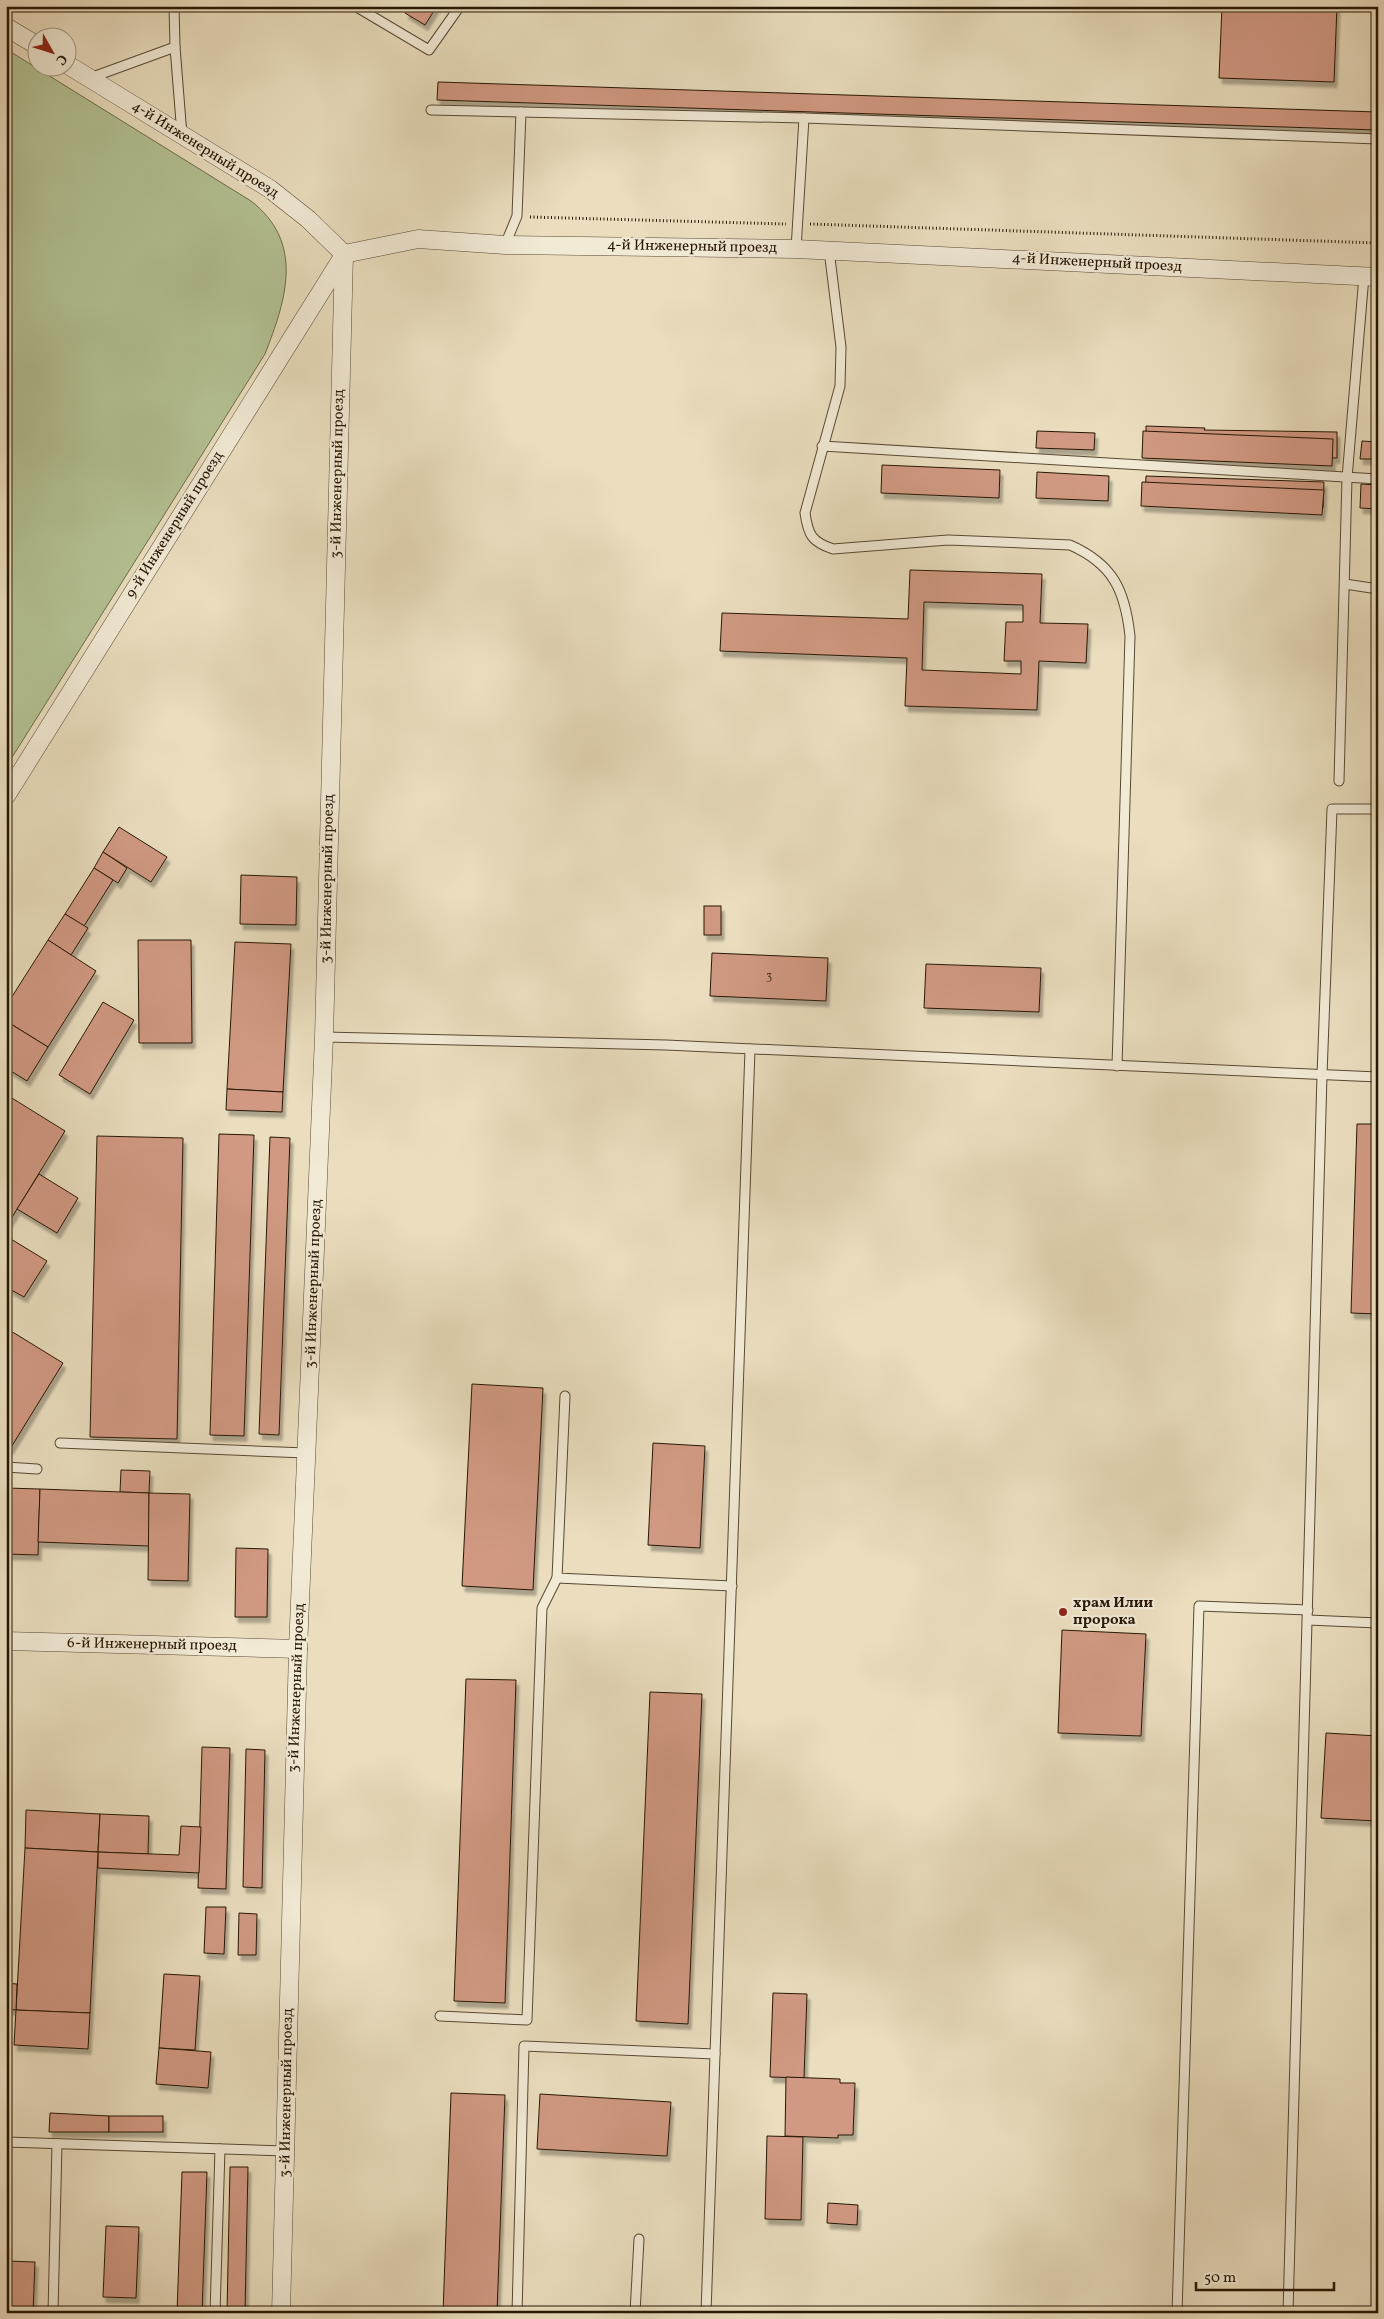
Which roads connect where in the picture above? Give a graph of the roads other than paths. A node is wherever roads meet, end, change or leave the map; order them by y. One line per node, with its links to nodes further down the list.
1 (174, 6): 6 (lane)
2 (355, 6): 3 (lane)
3 (460, 6)
4 (6, 27): 5 (street)
5 (28, 40)
6 (175, 47): 8 (lane); 12 (lane)
7 (78, 71): 8 (street, 4-й Инженерный проезд)
8 (90, 78): 12 (street, 4-й Инженерный проезд)
9 (431, 110): 10 (lane)
10 (521, 112): 11 (lane); 14 (lane)
11 (804, 118): 13 (lane); 15 (lane)
12 (182, 135): 17 (street, 4-й Инженерный проезд)
13 (1378, 139)
14 (505, 245): 15 (street, 4-й Инженерный проезд); 17 (street, 4-й Инженерный проезд)
15 (796, 248): 16 (street, 4-й Инженерный проезд)
16 (829, 250): 18 (street, 4-й Инженерный проезд); 19 (lane)
17 (344, 254): 25 (street, 9-й Инженерный проезд); 27 (street, 3-й Инженерный проезд)
18 (1371, 276): 20 (lane)
19 (822, 446): 20 (lane); 29 (lane)
20 (1347, 478): 21 (lane); 22 (lane)
21 (1378, 479)
22 (1345, 584): 23 (lane); 24 (lane)
23 (1378, 589)
24 (1339, 781)
25 (6, 796)
26 (1378, 808): 30 (lane)
27 (324, 1037): 28 (lane); 34 (street, 3-й Инженерный проезд)
28 (750, 1049): 29 (lane); 38 (lane)
29 (1117, 1066): 30 (lane)
30 (1322, 1075): 31 (lane); 39 (lane)
31 (1378, 1077)
32 (565, 1396): 37 (lane)
33 (60, 1443): 34 (lane)
34 (306, 1454): 43 (street, 3-й Инженерный проезд)
35 (6, 1467): 36 (lane)
36 (37, 1469)
37 (557, 1578): 38 (lane); 44 (lane)
38 (732, 1586): 45 (lane)
39 (1308, 1610): 40 (lane); 57 (lane)
40 (1308, 1620): 41 (lane); 58 (lane)
41 (1378, 1623)
42 (6, 1641): 43 (street, 6-й Инженерный проезд)
43 (298, 1649): 49 (street, 3-й Инженерный проезд)
44 (440, 2016)
45 (715, 2054): 54 (lane); 56 (lane)
46 (6, 2142): 47 (lane)
47 (57, 2144): 48 (lane); 51 (lane)
48 (220, 2149): 49 (lane); 52 (lane)
49 (285, 2151): 53 (street, 3-й Инженерный проезд)
50 (639, 2239): 55 (lane)
51 (53, 2313)
52 (216, 2313)
53 (281, 2313)
54 (517, 2313)
55 (635, 2313)
56 (706, 2313)
57 (1177, 2313)
58 (1288, 2313)

